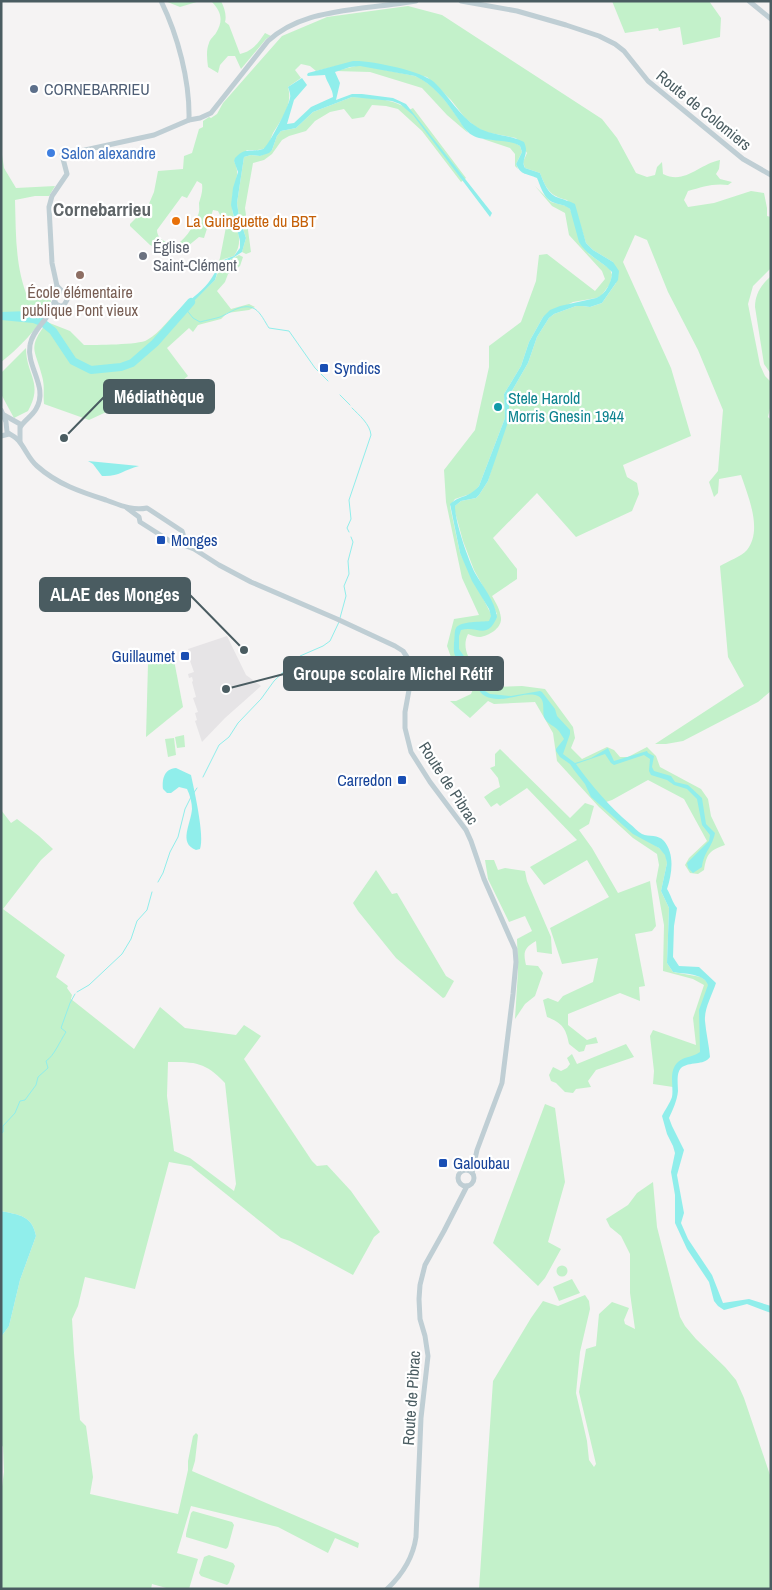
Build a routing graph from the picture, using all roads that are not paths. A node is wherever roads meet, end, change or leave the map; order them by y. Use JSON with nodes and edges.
{"nodes":[{"id":1,"x":161,"y":1,"type":"edge"},
{"id":2,"x":416,"y":1,"type":"edge"},
{"id":3,"x":461,"y":1,"type":"edge"},
{"id":4,"x":748,"y":1,"type":"edge"},
{"id":5,"x":771,"y":19,"type":"edge"},
{"id":6,"x":190,"y":120,"type":"junction"},
{"id":7,"x":771,"y":175,"type":"edge"},
{"id":8,"x":59,"y":293,"type":"junction"},
{"id":9,"x":54,"y":302,"type":"junction"},
{"id":10,"x":60,"y":306,"type":"junction"},
{"id":11,"x":51,"y":310,"type":"junction"},
{"id":12,"x":40,"y":396,"type":"junction"},
{"id":13,"x":3,"y":413,"type":"edge"},
{"id":14,"x":16,"y":421,"type":"junction"},
{"id":15,"x":20,"y":429,"type":"junction"},
{"id":16,"x":9,"y":431,"type":"junction"},
{"id":17,"x":1,"y":436,"type":"edge"},
{"id":18,"x":20,"y":442,"type":"junction"},
{"id":19,"x":127,"y":508,"type":"junction"},
{"id":20,"x":142,"y":510,"type":"junction"},
{"id":21,"x":139,"y":517,"type":"junction"},
{"id":22,"x":184,"y":537,"type":"junction"},
{"id":23,"x":180,"y":544,"type":"junction"},
{"id":24,"x":194,"y":549,"type":"junction"},
{"id":25,"x":477,"y":1150,"type":"junction"},
{"id":26,"x":465,"y":1170,"type":"junction"},
{"id":27,"x":472,"y":1173,"type":"junction"},
{"id":28,"x":460,"y":1183,"type":"junction"},
{"id":29,"x":467,"y":1186,"type":"junction"},
{"id":30,"x":454,"y":1209,"type":"junction"},
{"id":31,"x":387,"y":1589,"type":"edge"}],
"edges":[{"from":1,"to":6,"type":"main road"},
{"from":2,"to":6,"type":"main road"},
{"from":3,"to":7,"type":"main road","name":"Route de Colomiers"},
{"from":4,"to":5,"type":"main road"},
{"from":6,"to":8,"type":"main road"},
{"from":8,"to":9,"type":"main road"},
{"from":8,"to":10,"type":"main road"},
{"from":9,"to":10,"type":"main road"},
{"from":9,"to":11,"type":"main road"},
{"from":10,"to":11,"type":"main road"},
{"from":11,"to":12,"type":"main road"},
{"from":12,"to":14,"type":"main road"},
{"from":12,"to":15,"type":"main road"},
{"from":13,"to":14,"type":"main road"},
{"from":13,"to":16,"type":"main road"},
{"from":14,"to":15,"type":"main road"},
{"from":14,"to":16,"type":"main road"},
{"from":15,"to":16,"type":"main road"},
{"from":15,"to":18,"type":"main road"},
{"from":16,"to":17,"type":"main road"},
{"from":16,"to":18,"type":"main road"},
{"from":18,"to":19,"type":"main road"},
{"from":19,"to":20,"type":"main road"},
{"from":19,"to":21,"type":"main road"},
{"from":20,"to":21,"type":"main road"},
{"from":20,"to":22,"type":"main road","name":"Route de Pibrac"},
{"from":21,"to":23,"type":"main road","name":"Route de Pibrac"},
{"from":22,"to":23,"type":"main road"},
{"from":22,"to":24,"type":"main road","name":"Route de Pibrac"},
{"from":23,"to":24,"type":"main road","name":"Route de Pibrac"},
{"from":24,"to":25,"type":"main road","name":"Route de Pibrac"},
{"from":25,"to":26,"type":"main road","name":"Route de Pibrac"},
{"from":25,"to":27,"type":"main road","name":"Route de Pibrac"},
{"from":26,"to":27,"type":"main road"},
{"from":26,"to":28,"type":"main road","name":"Route de Pibrac"},
{"from":27,"to":29,"type":"main road","name":"Route de Pibrac"},
{"from":28,"to":29,"type":"main road"},
{"from":28,"to":30,"type":"main road","name":"Route de Pibrac"},
{"from":29,"to":30,"type":"main road","name":"Route de Pibrac"},
{"from":30,"to":31,"type":"main road","name":"Route de Pibrac"}]}
